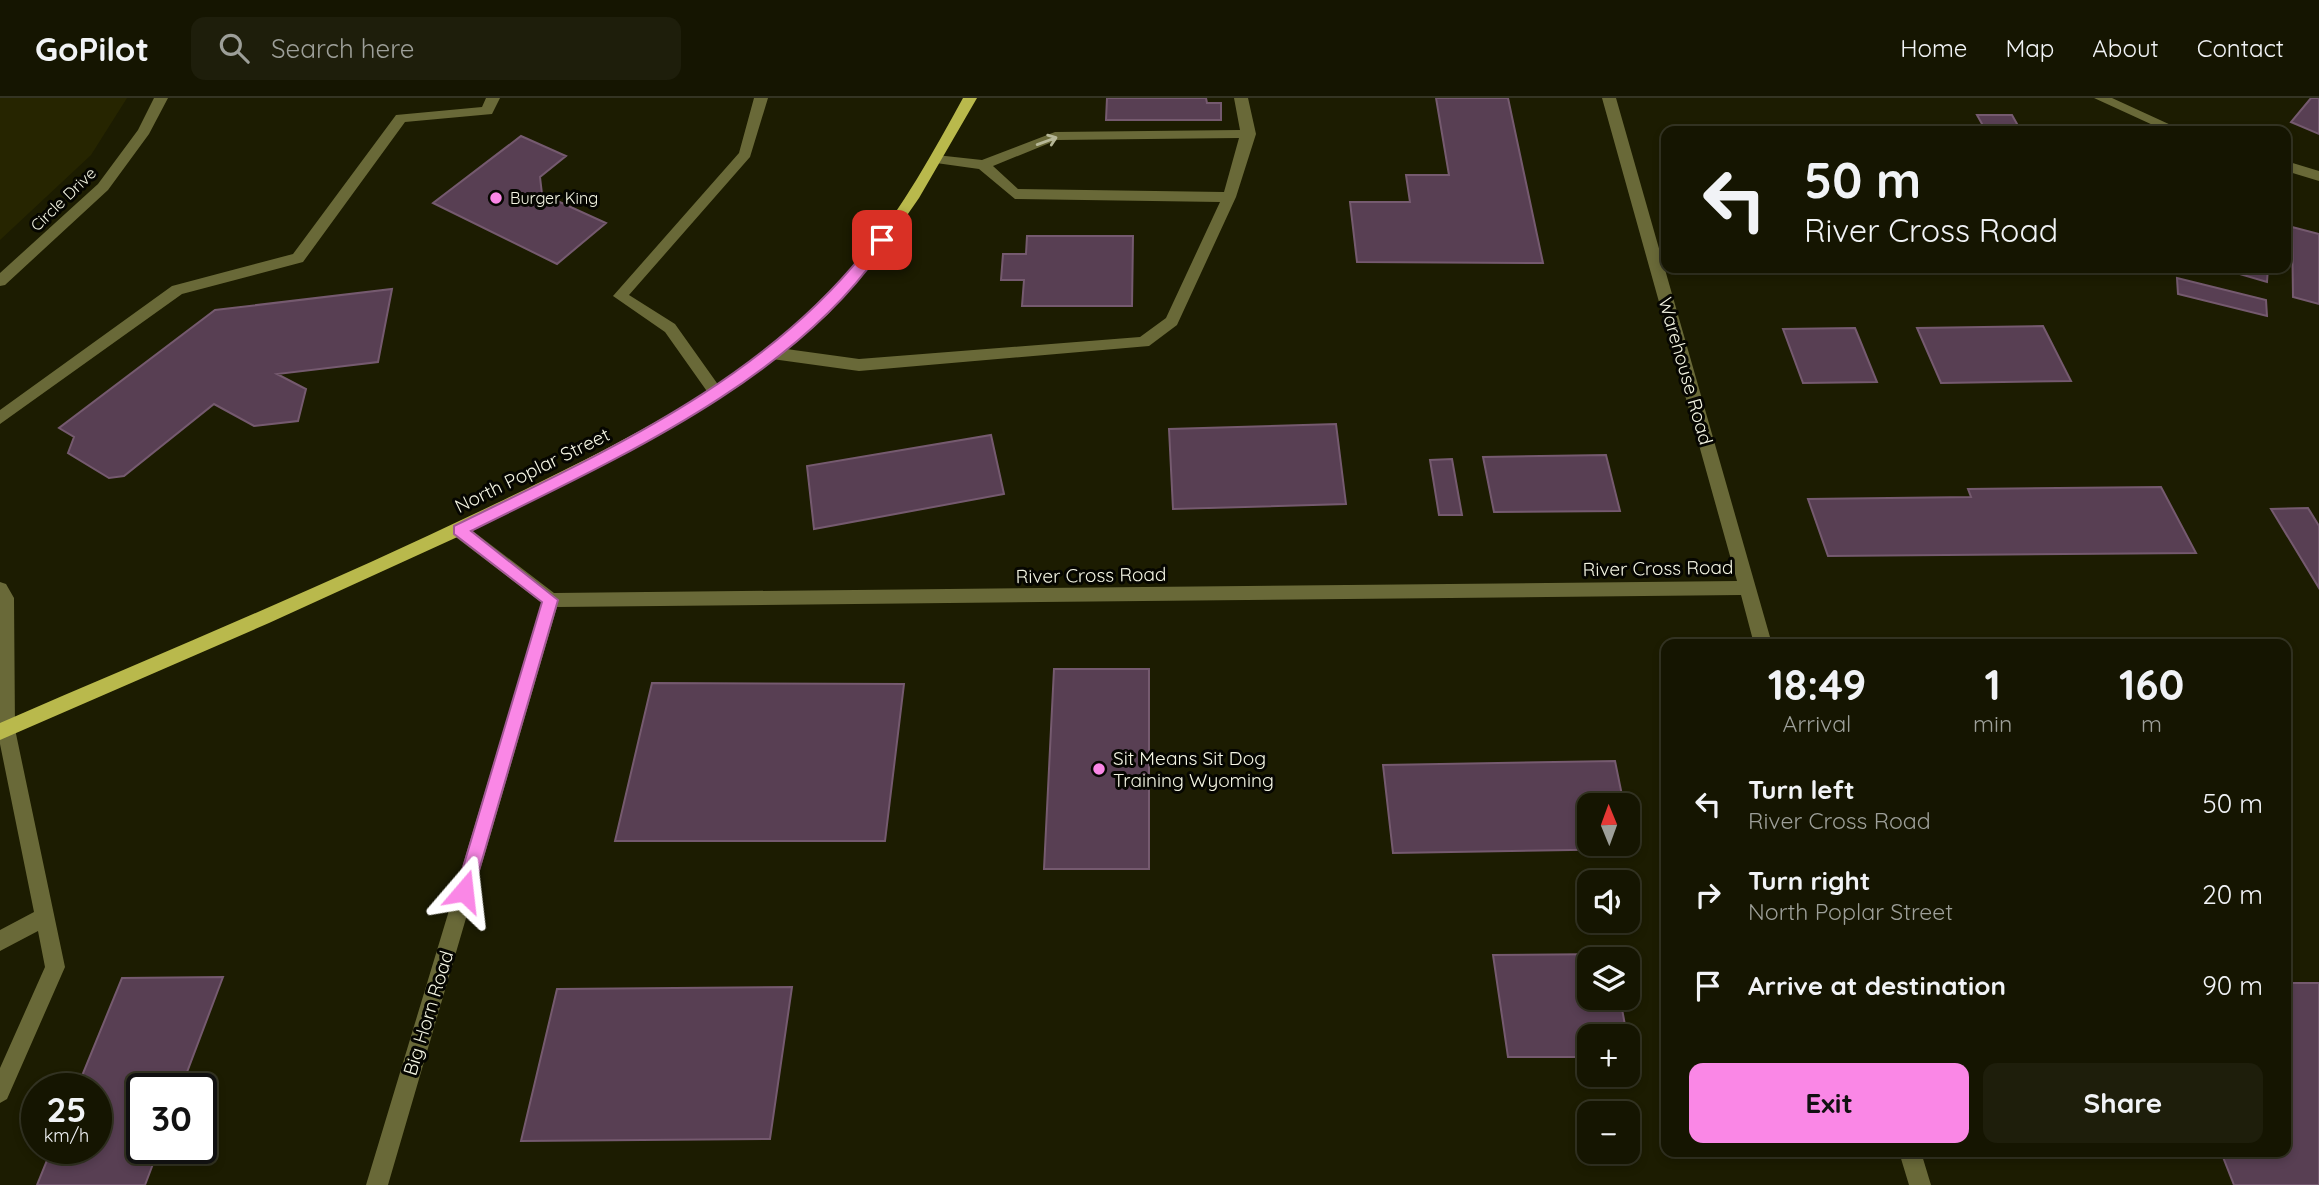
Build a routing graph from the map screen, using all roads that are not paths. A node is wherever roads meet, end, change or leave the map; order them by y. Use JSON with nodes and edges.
{"nodes":[{"id":1,"x":161,"y":98,"type":"edge"},
{"id":2,"x":493,"y":98,"type":"edge"},
{"id":3,"x":761,"y":98,"type":"edge"},
{"id":4,"x":970,"y":98,"type":"edge"},
{"id":5,"x":1241,"y":98,"type":"edge"},
{"id":6,"x":1609,"y":98,"type":"edge"},
{"id":7,"x":2101,"y":98,"type":"edge"},
{"id":8,"x":2165,"y":126,"type":"edge"},
{"id":9,"x":1249,"y":135,"type":"junction"},
{"id":10,"x":936,"y":159,"type":"junction"},
{"id":11,"x":983,"y":165,"type":"junction"},
{"id":12,"x":2291,"y":168,"type":"edge"},
{"id":13,"x":2319,"y":176,"type":"edge"},
{"id":14,"x":1229,"y":197,"type":"junction"},
{"id":15,"x":0,"y":281,"type":"edge"},
{"id":16,"x":772,"y":353,"type":"junction"},
{"id":17,"x":716,"y":393,"type":"junction"},
{"id":18,"x":0,"y":418,"type":"edge"},
{"id":19,"x":459,"y":530,"type":"junction"},
{"id":20,"x":1747,"y":588,"type":"junction"},
{"id":21,"x":0,"y":589,"type":"edge"},
{"id":22,"x":551,"y":600,"type":"junction"},
{"id":23,"x":1762,"y":639,"type":"edge"},
{"id":24,"x":3,"y":730,"type":"edge"},
{"id":25,"x":45,"y":917,"type":"junction"},
{"id":26,"x":0,"y":941,"type":"edge"},
{"id":27,"x":0,"y":1092,"type":"edge"},
{"id":28,"x":1912,"y":1157,"type":"edge"},
{"id":29,"x":377,"y":1185,"type":"edge"},
{"id":30,"x":1920,"y":1185,"type":"edge"}],
"edges":[{"from":1,"to":15,"type":"street","name":"Circle Drive"},
{"from":2,"to":18,"type":"street"},
{"from":3,"to":17,"type":"street"},
{"from":4,"to":10,"type":"main road","name":"North Poplar Street"},
{"from":5,"to":9,"type":"street"},
{"from":6,"to":20,"type":"street","name":"Warehouse Road"},
{"from":7,"to":8,"type":"street"},
{"from":11,"to":9,"type":"street","one_way":true},
{"from":9,"to":14,"type":"street"},
{"from":10,"to":11,"type":"street"},
{"from":10,"to":16,"type":"main road","name":"North Poplar Street"},
{"from":11,"to":14,"type":"street"},
{"from":12,"to":13,"type":"street"},
{"from":14,"to":16,"type":"street"},
{"from":16,"to":17,"type":"main road","name":"North Poplar Street"},
{"from":17,"to":19,"type":"main road","name":"North Poplar Street"},
{"from":19,"to":22,"type":"street"},
{"from":19,"to":24,"type":"main road","name":"North Poplar Street"},
{"from":20,"to":22,"type":"street","name":"River Cross Road"},
{"from":20,"to":23,"type":"street","name":"Warehouse Road"},
{"from":21,"to":24,"type":"street"},
{"from":22,"to":29,"type":"street","name":"Big Horn Road"},
{"from":24,"to":25,"type":"street"},
{"from":25,"to":26,"type":"street"},
{"from":25,"to":27,"type":"street"},
{"from":28,"to":30,"type":"street"}]}
